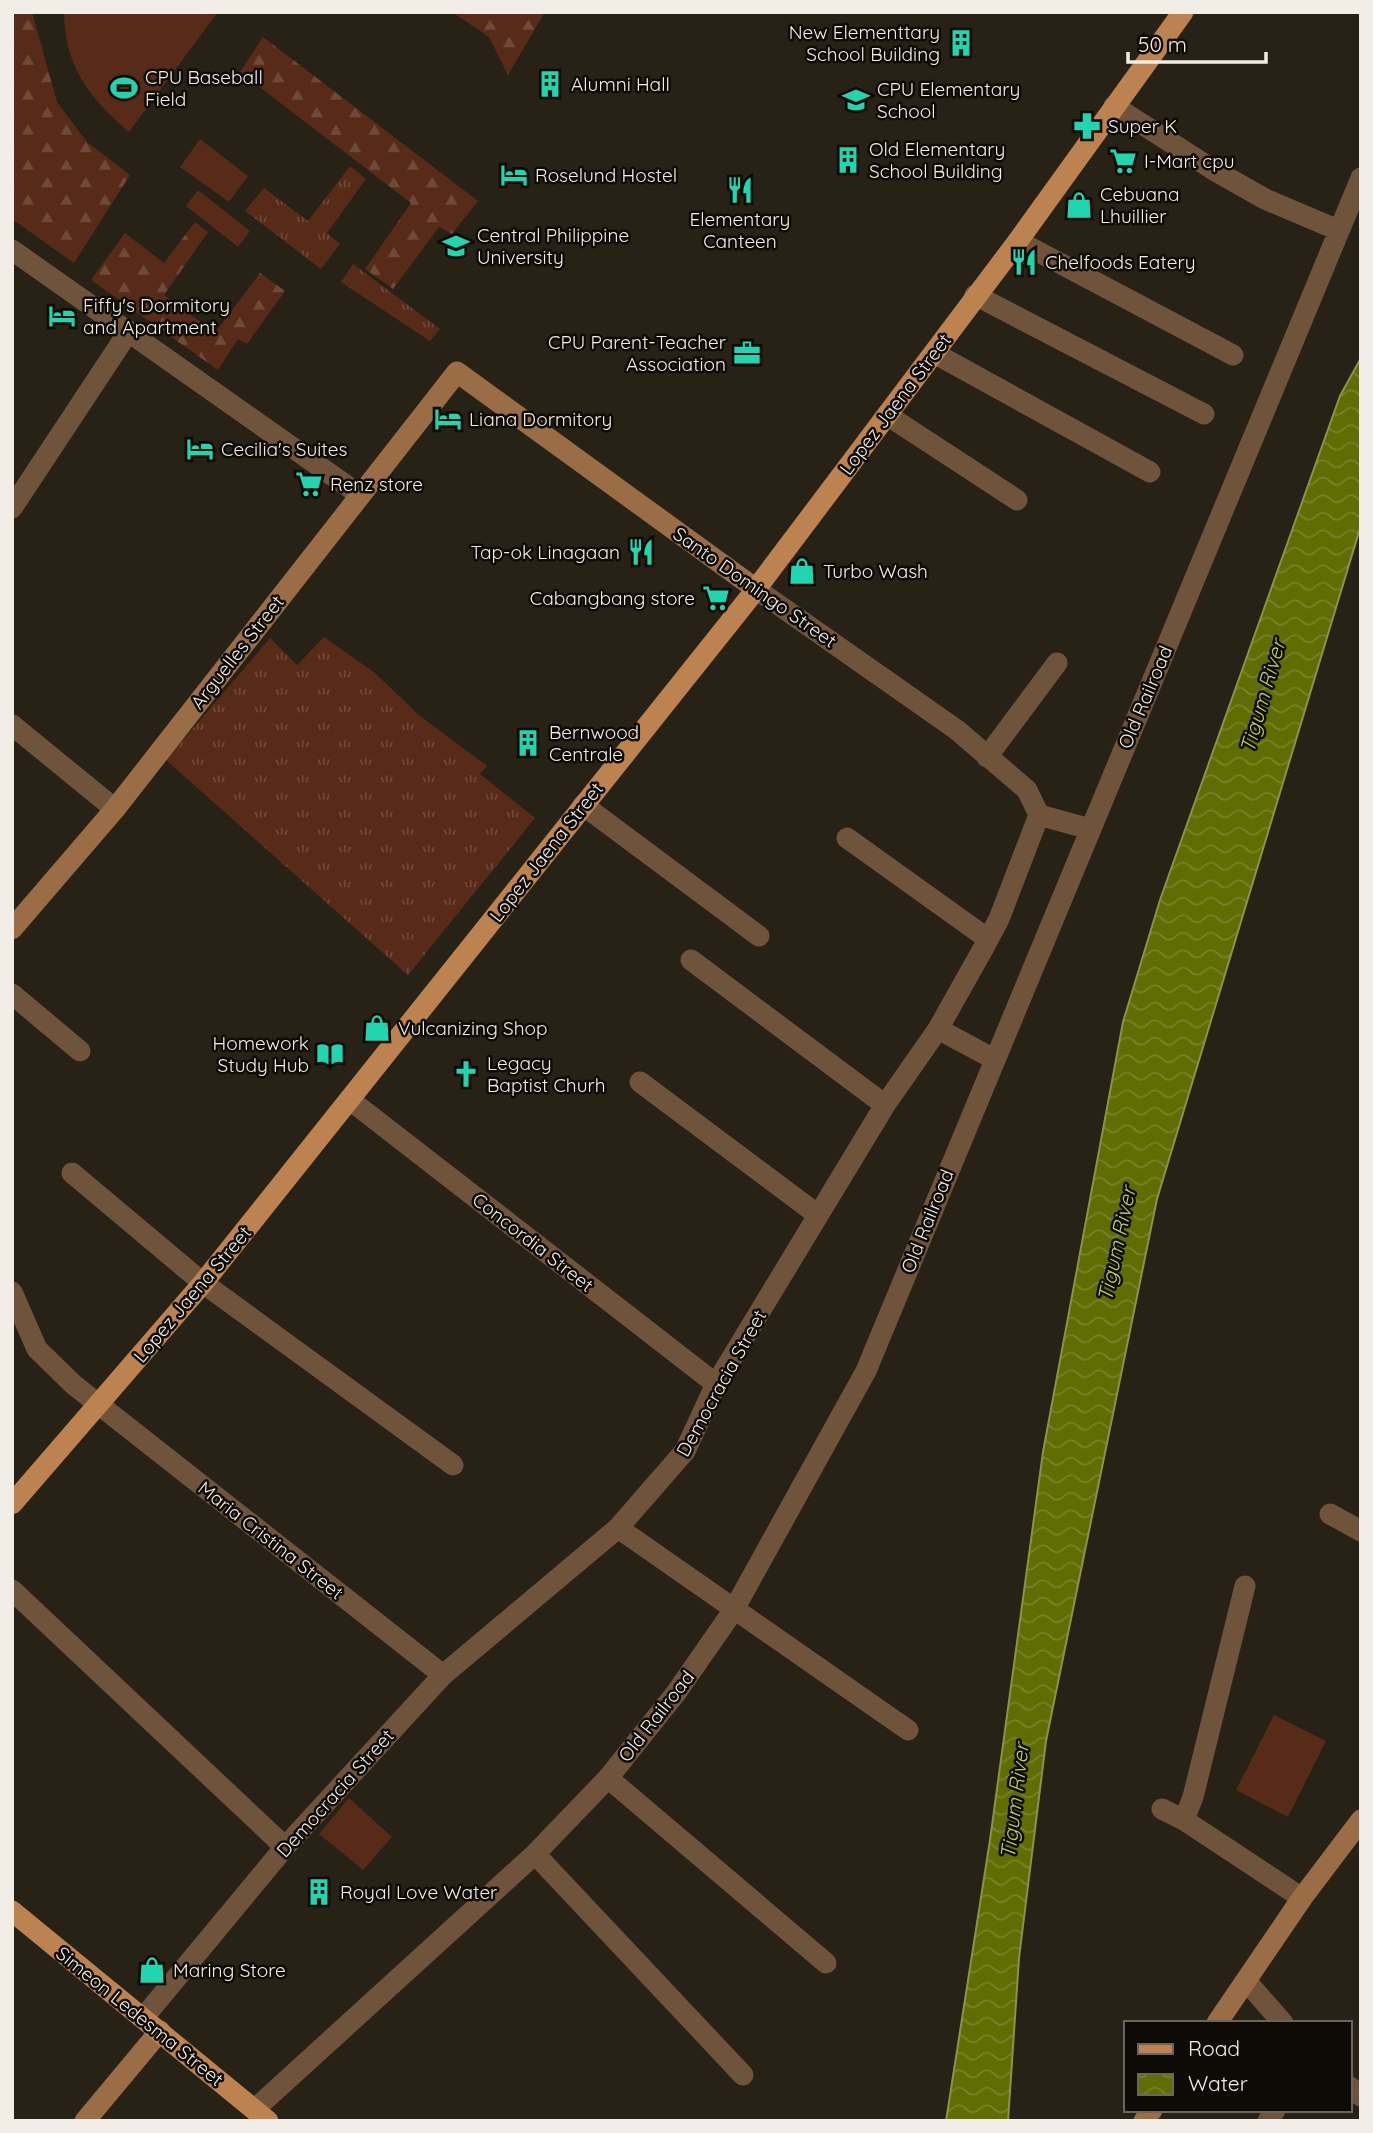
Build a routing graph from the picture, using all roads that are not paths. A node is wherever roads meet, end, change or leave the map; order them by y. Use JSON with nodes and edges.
{"nodes":[{"id":1,"x":1183,"y":12,"type":"edge"},
{"id":2,"x":1114,"y":106,"type":"junction"},
{"id":3,"x":1361,"y":178,"type":"edge"},
{"id":4,"x":1338,"y":230,"type":"junction"},
{"id":5,"x":1018,"y":241,"type":"junction"},
{"id":6,"x":12,"y":250,"type":"edge"},
{"id":7,"x":975,"y":295,"type":"junction"},
{"id":8,"x":130,"y":331,"type":"junction"},
{"id":9,"x":934,"y":353,"type":"junction"},
{"id":10,"x":1233,"y":355,"type":"dead end"},
{"id":11,"x":457,"y":372,"type":"joint"},
{"id":12,"x":1204,"y":414,"type":"dead end"},
{"id":13,"x":887,"y":415,"type":"junction"},
{"id":14,"x":1150,"y":472,"type":"dead end"},
{"id":15,"x":360,"y":495,"type":"junction"},
{"id":16,"x":15,"y":497,"type":"edge"},
{"id":17,"x":1017,"y":500,"type":"dead end"},
{"id":18,"x":756,"y":589,"type":"junction"},
{"id":19,"x":1057,"y":663,"type":"dead end"},
{"id":20,"x":12,"y":725,"type":"edge"},
{"id":21,"x":987,"y":757,"type":"junction"},
{"id":22,"x":583,"y":806,"type":"junction"},
{"id":23,"x":115,"y":809,"type":"junction"},
{"id":24,"x":1039,"y":815,"type":"junction"},
{"id":25,"x":1090,"y":829,"type":"junction"},
{"id":26,"x":846,"y":838,"type":"dead end"},
{"id":27,"x":12,"y":929,"type":"edge"},
{"id":28,"x":760,"y":936,"type":"dead end"},
{"id":29,"x":988,"y":939,"type":"junction"},
{"id":30,"x":691,"y":960,"type":"dead end"},
{"id":31,"x":12,"y":994,"type":"edge"},
{"id":32,"x":938,"y":1029,"type":"junction"},
{"id":33,"x":80,"y":1051,"type":"dead end"},
{"id":34,"x":994,"y":1059,"type":"junction"},
{"id":35,"x":640,"y":1082,"type":"dead end"},
{"id":36,"x":350,"y":1100,"type":"junction"},
{"id":37,"x":884,"y":1105,"type":"junction"},
{"id":38,"x":72,"y":1173,"type":"dead end"},
{"id":39,"x":818,"y":1215,"type":"junction"},
{"id":40,"x":202,"y":1283,"type":"junction"},
{"id":41,"x":12,"y":1292,"type":"edge"},
{"id":42,"x":716,"y":1384,"type":"junction"},
{"id":43,"x":98,"y":1404,"type":"junction"},
{"id":44,"x":453,"y":1465,"type":"dead end"},
{"id":45,"x":12,"y":1504,"type":"edge"},
{"id":46,"x":1329,"y":1514,"type":"dead end"},
{"id":47,"x":618,"y":1528,"type":"junction"},
{"id":48,"x":1361,"y":1531,"type":"edge"},
{"id":49,"x":1245,"y":1586,"type":"dead end"},
{"id":50,"x":12,"y":1590,"type":"edge"},
{"id":51,"x":733,"y":1611,"type":"junction"},
{"id":52,"x":443,"y":1675,"type":"junction"},
{"id":53,"x":908,"y":1730,"type":"dead end"},
{"id":54,"x":608,"y":1778,"type":"junction"},
{"id":55,"x":1163,"y":1809,"type":"dead end"},
{"id":56,"x":1184,"y":1820,"type":"junction"},
{"id":57,"x":1361,"y":1820,"type":"edge"},
{"id":58,"x":285,"y":1847,"type":"junction"},
{"id":59,"x":535,"y":1854,"type":"junction"},
{"id":60,"x":1302,"y":1898,"type":"junction"},
{"id":61,"x":12,"y":1911,"type":"edge"},
{"id":62,"x":826,"y":1963,"type":"dead end"},
{"id":63,"x":1247,"y":1982,"type":"junction"},
{"id":64,"x":1218,"y":2021,"type":"edge"},
{"id":65,"x":1281,"y":2021,"type":"edge"},
{"id":66,"x":152,"y":2024,"type":"junction"},
{"id":67,"x":743,"y":2075,"type":"dead end"},
{"id":68,"x":262,"y":2115,"type":"edge"},
{"id":69,"x":85,"y":2121,"type":"edge"}],
"edges":[{"from":1,"to":2,"type":"main road","name":"Lopez Jaena Street"},
{"from":2,"to":4,"type":"street"},
{"from":2,"to":5,"type":"main road","name":"Lopez Jaena Street"},
{"from":3,"to":4,"type":"street","name":"Old Railroad"},
{"from":4,"to":25,"type":"street","name":"Old Railroad"},
{"from":5,"to":7,"type":"main road","name":"Lopez Jaena Street"},
{"from":5,"to":10,"type":"street"},
{"from":6,"to":8,"type":"street"},
{"from":7,"to":9,"type":"main road","name":"Lopez Jaena Street"},
{"from":7,"to":12,"type":"street"},
{"from":8,"to":15,"type":"street"},
{"from":8,"to":16,"type":"street"},
{"from":9,"to":13,"type":"main road","name":"Lopez Jaena Street"},
{"from":9,"to":14,"type":"street"},
{"from":11,"to":15,"type":"street","name":"Arguelles Street"},
{"from":11,"to":18,"type":"street","name":"Santo Domingo Street"},
{"from":13,"to":17,"type":"street"},
{"from":13,"to":18,"type":"main road","name":"Lopez Jaena Street"},
{"from":15,"to":23,"type":"street","name":"Arguelles Street"},
{"from":18,"to":21,"type":"street","name":"Santo Domingo Street"},
{"from":18,"to":22,"type":"main road","name":"Lopez Jaena Street"},
{"from":19,"to":21,"type":"street"},
{"from":20,"to":23,"type":"street"},
{"from":21,"to":24,"type":"street","name":"Santo Domingo Street"},
{"from":22,"to":28,"type":"street"},
{"from":22,"to":36,"type":"main road","name":"Lopez Jaena Street"},
{"from":23,"to":27,"type":"street","name":"Arguelles Street"},
{"from":24,"to":25,"type":"street"},
{"from":24,"to":29,"type":"street","name":"Democracia Street"},
{"from":25,"to":34,"type":"street","name":"Old Railroad"},
{"from":26,"to":29,"type":"street"},
{"from":29,"to":32,"type":"street","name":"Democracia Street"},
{"from":30,"to":37,"type":"street"},
{"from":31,"to":33,"type":"street"},
{"from":32,"to":34,"type":"street"},
{"from":32,"to":37,"type":"street","name":"Democracia Street"},
{"from":34,"to":51,"type":"street","name":"Old Railroad"},
{"from":35,"to":39,"type":"street"},
{"from":36,"to":40,"type":"main road","name":"Lopez Jaena Street"},
{"from":36,"to":42,"type":"street","name":"Concordia Street"},
{"from":37,"to":39,"type":"street","name":"Democracia Street"},
{"from":38,"to":40,"type":"street"},
{"from":39,"to":42,"type":"street","name":"Democracia Street"},
{"from":40,"to":43,"type":"main road","name":"Lopez Jaena Street"},
{"from":40,"to":44,"type":"street"},
{"from":41,"to":43,"type":"street","name":"Maria Cristina Street"},
{"from":42,"to":47,"type":"street","name":"Democracia Street"},
{"from":43,"to":45,"type":"main road","name":"Lopez Jaena Street"},
{"from":43,"to":52,"type":"street","name":"Maria Cristina Street"},
{"from":46,"to":48,"type":"street"},
{"from":47,"to":51,"type":"street"},
{"from":47,"to":52,"type":"street","name":"Democracia Street"},
{"from":49,"to":56,"type":"street"},
{"from":50,"to":58,"type":"street"},
{"from":51,"to":53,"type":"street"},
{"from":51,"to":54,"type":"street","name":"Old Railroad"},
{"from":52,"to":58,"type":"street","name":"Democracia Street"},
{"from":54,"to":59,"type":"street","name":"Old Railroad"},
{"from":54,"to":62,"type":"street"},
{"from":55,"to":56,"type":"street"},
{"from":56,"to":60,"type":"street"},
{"from":57,"to":60,"type":"street"},
{"from":58,"to":66,"type":"street","name":"Democracia Street"},
{"from":59,"to":67,"type":"street"},
{"from":59,"to":68,"type":"street","name":"Old Railroad"},
{"from":60,"to":63,"type":"street"},
{"from":61,"to":66,"type":"main road","name":"Simeon Ledesma Street"},
{"from":63,"to":64,"type":"street"},
{"from":63,"to":65,"type":"street"},
{"from":66,"to":68,"type":"main road","name":"Simeon Ledesma Street"},
{"from":66,"to":69,"type":"street","name":"Democracia Street"}]}
